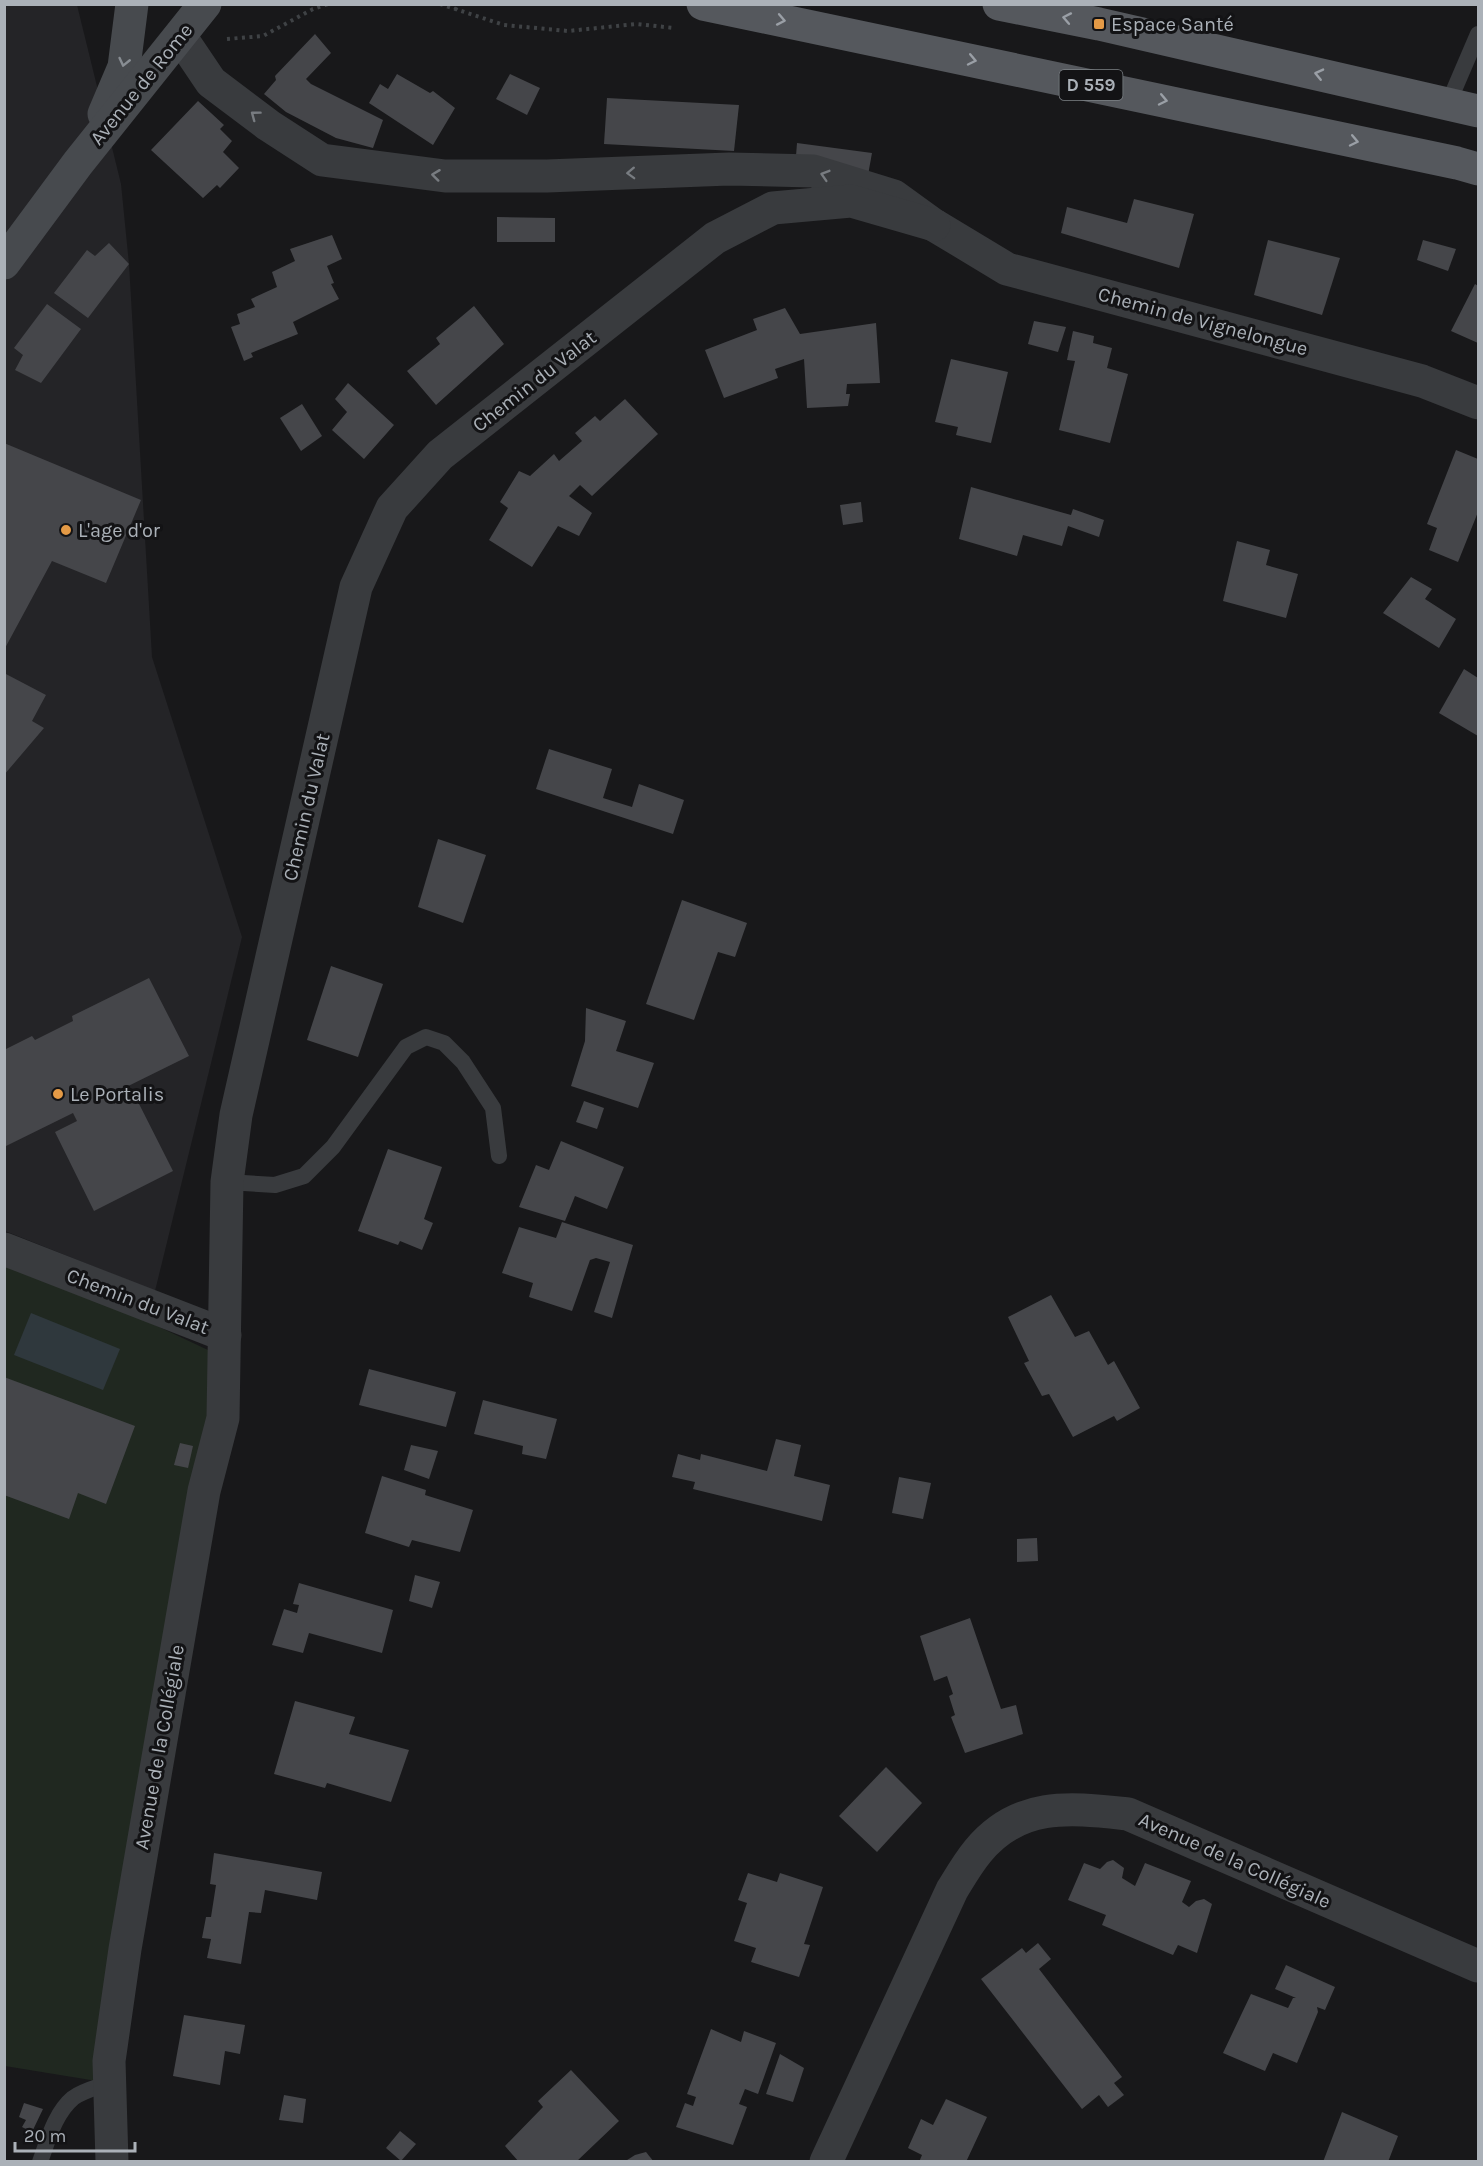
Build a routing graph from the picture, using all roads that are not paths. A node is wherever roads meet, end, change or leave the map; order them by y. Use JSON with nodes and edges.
{"nodes":[{"id":1,"x":132,"y":4,"type":"edge"},
{"id":2,"x":205,"y":4,"type":"edge"},
{"id":3,"x":703,"y":4,"type":"edge"},
{"id":4,"x":999,"y":4,"type":"edge"},
{"id":5,"x":1479,"y":34,"type":"edge"},
{"id":6,"x":180,"y":36,"type":"junction"},
{"id":7,"x":1463,"y":107,"type":"edge"},
{"id":8,"x":78,"y":163,"type":"junction"},
{"id":9,"x":1479,"y":169,"type":"edge"},
{"id":10,"x":934,"y":225,"type":"junction"},
{"id":11,"x":4,"y":264,"type":"edge"},
{"id":12,"x":1479,"y":403,"type":"edge"},
{"id":13,"x":499,"y":1156,"type":"dead end"},
{"id":14,"x":227,"y":1182,"type":"junction"},
{"id":15,"x":4,"y":1249,"type":"edge"},
{"id":16,"x":225,"y":1335,"type":"junction"},
{"id":17,"x":1479,"y":1966,"type":"edge"},
{"id":18,"x":109,"y":2083,"type":"junction"},
{"id":19,"x":40,"y":2162,"type":"edge"},
{"id":20,"x":112,"y":2162,"type":"edge"},
{"id":21,"x":826,"y":2162,"type":"edge"}],
"edges":[{"from":1,"to":8,"type":"street","name":"Avenue de Rome","one_way":true},
{"from":2,"to":6,"type":"street","name":"Avenue de Rome"},
{"from":3,"to":9,"type":"main road","number":"D 559","one_way":true},
{"from":7,"to":4,"type":"main road","one_way":true},
{"from":5,"to":7,"type":"lane"},
{"from":6,"to":8,"type":"street","name":"Avenue de Rome"},
{"from":10,"to":6,"type":"street","one_way":true},
{"from":8,"to":11,"type":"street","name":"Avenue de Rome"},
{"from":10,"to":12,"type":"street","name":"Chemin de Vignelongue"},
{"from":10,"to":14,"type":"street","name":"Chemin du Valat"},
{"from":13,"to":14,"type":"lane"},
{"from":14,"to":16,"type":"street","name":"Chemin du Valat"},
{"from":15,"to":16,"type":"street","name":"Chemin du Valat"},
{"from":16,"to":18,"type":"street","name":"Avenue de la Collégiale"},
{"from":17,"to":21,"type":"street","name":"Avenue de la Collégiale"},
{"from":18,"to":19,"type":"lane"},
{"from":18,"to":20,"type":"street","name":"Avenue de la Collégiale"}]}
